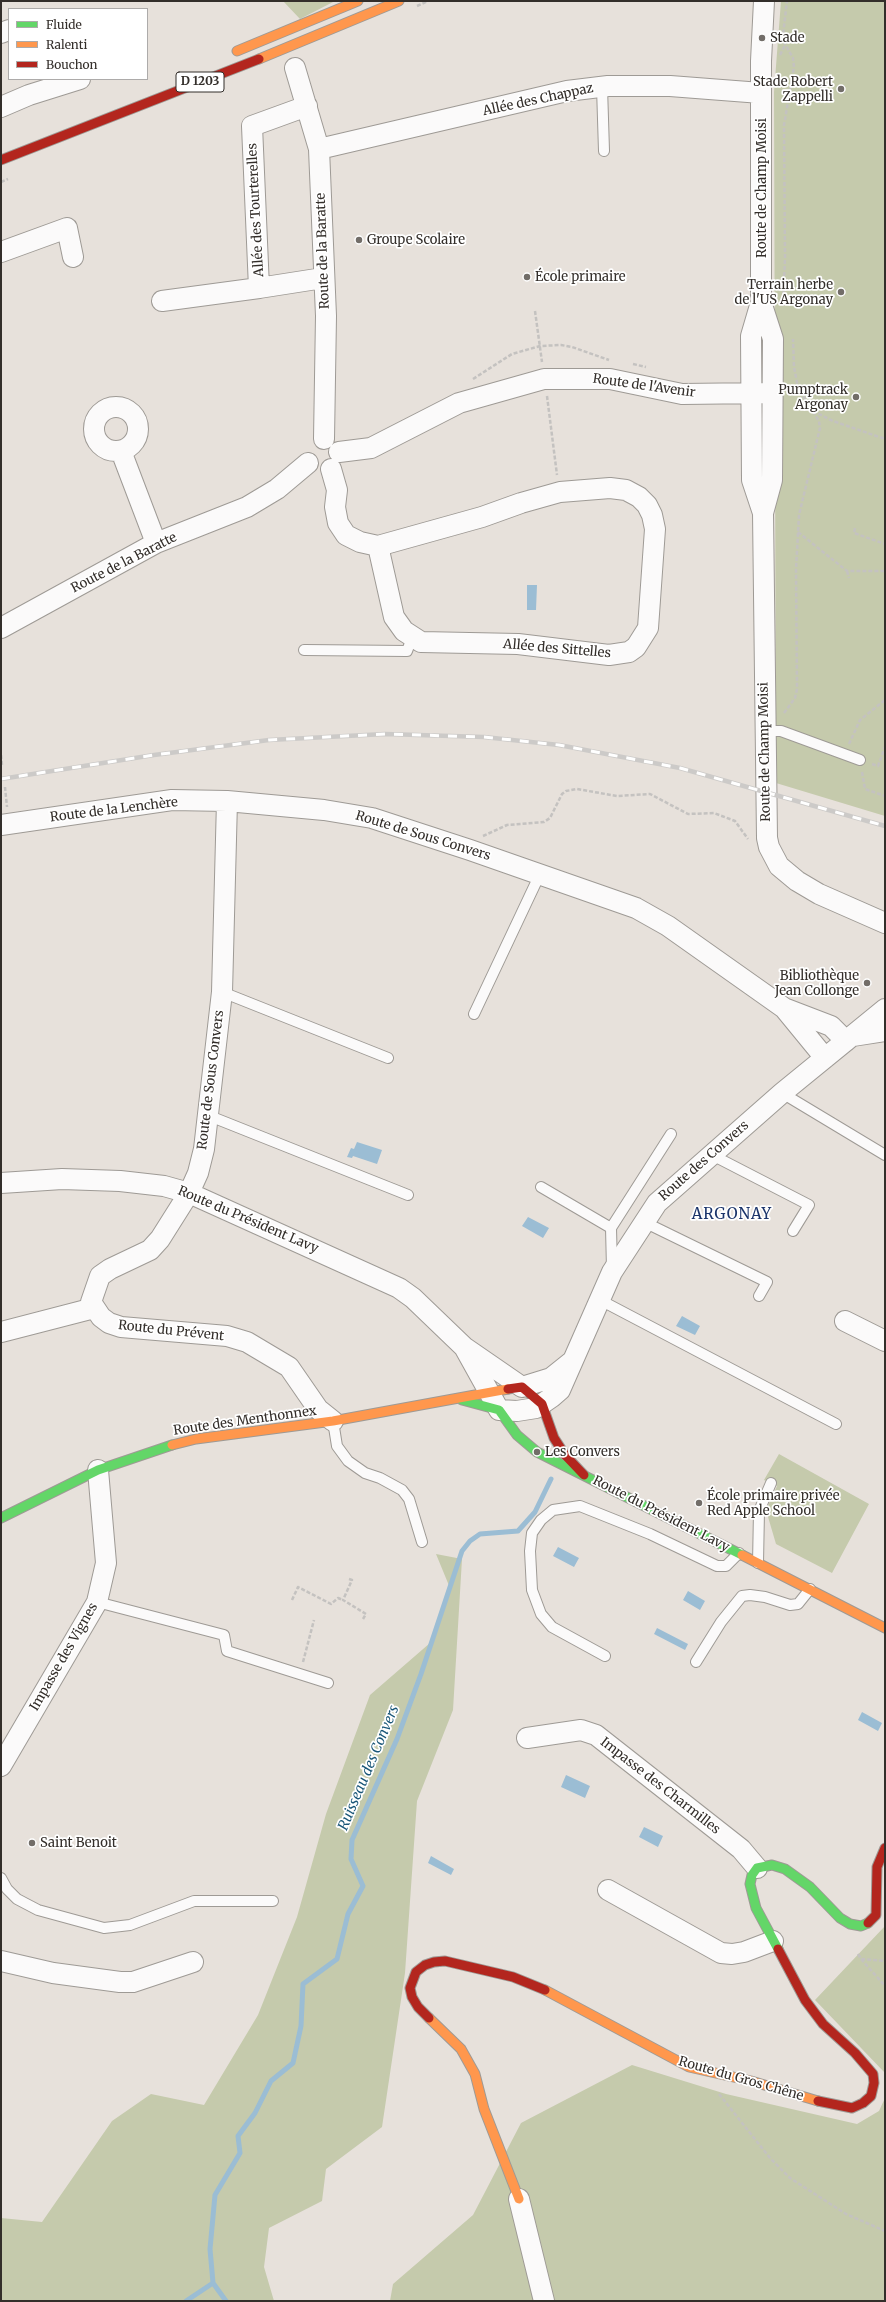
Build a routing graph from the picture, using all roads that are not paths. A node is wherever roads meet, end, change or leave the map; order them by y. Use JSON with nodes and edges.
{"nodes":[{"id":1,"x":358,"y":1,"type":"edge"},
{"id":2,"x":399,"y":1,"type":"edge"},
{"id":3,"x":764,"y":1,"type":"edge"},
{"id":4,"x":309,"y":40,"type":"junction"},
{"id":5,"x":227,"y":56,"type":"dead end"},
{"id":6,"x":265,"y":57,"type":"junction"},
{"id":7,"x":295,"y":68,"type":"junction"},
{"id":8,"x":77,"y":80,"type":"edge"},
{"id":9,"x":602,"y":87,"type":"junction"},
{"id":10,"x":761,"y":94,"type":"junction"},
{"id":11,"x":307,"y":106,"type":"junction"},
{"id":12,"x":1,"y":107,"type":"edge"},
{"id":13,"x":319,"y":149,"type":"junction"},
{"id":14,"x":604,"y":151,"type":"dead end"},
{"id":15,"x":1,"y":160,"type":"edge"},
{"id":16,"x":1,"y":252,"type":"edge"},
{"id":17,"x":73,"y":257,"type":"dead end"},
{"id":18,"x":323,"y":278,"type":"junction"},
{"id":19,"x":259,"y":288,"type":"junction"},
{"id":20,"x":162,"y":300,"type":"dead end"},
{"id":21,"x":761,"y":302,"type":"junction"},
{"id":22,"x":752,"y":392,"type":"junction"},
{"id":23,"x":772,"y":393,"type":"junction"},
{"id":24,"x":324,"y":439,"type":"junction"},
{"id":25,"x":121,"y":450,"type":"dead end"},
{"id":26,"x":335,"y":461,"type":"junction"},
{"id":27,"x":308,"y":463,"type":"junction"},
{"id":28,"x":763,"y":513,"type":"junction"},
{"id":29,"x":156,"y":543,"type":"junction"},
{"id":30,"x":378,"y":546,"type":"junction"},
{"id":31,"x":1,"y":628,"type":"edge"},
{"id":32,"x":412,"y":638,"type":"junction"},
{"id":33,"x":304,"y":650,"type":"dead end"},
{"id":34,"x":773,"y":731,"type":"junction"},
{"id":35,"x":860,"y":760,"type":"road end"},
{"id":36,"x":227,"y":801,"type":"junction"},
{"id":37,"x":1,"y":825,"type":"edge"},
{"id":38,"x":540,"y":874,"type":"junction"},
{"id":39,"x":885,"y":924,"type":"edge"},
{"id":40,"x":222,"y":992,"type":"junction"},
{"id":41,"x":784,"y":1008,"type":"junction"},
{"id":42,"x":885,"y":1009,"type":"edge"},
{"id":43,"x":474,"y":1014,"type":"dead end"},
{"id":44,"x":885,"y":1031,"type":"edge"},
{"id":45,"x":850,"y":1038,"type":"junction"},
{"id":46,"x":388,"y":1058,"type":"dead end"},
{"id":47,"x":826,"y":1058,"type":"junction"},
{"id":48,"x":782,"y":1093,"type":"junction"},
{"id":49,"x":207,"y":1115,"type":"junction"},
{"id":50,"x":671,"y":1134,"type":"dead end"},
{"id":51,"x":712,"y":1155,"type":"junction"},
{"id":52,"x":885,"y":1155,"type":"edge"},
{"id":53,"x":1,"y":1183,"type":"edge"},
{"id":54,"x":541,"y":1188,"type":"dead end"},
{"id":55,"x":189,"y":1193,"type":"junction"},
{"id":56,"x":408,"y":1195,"type":"dead end"},
{"id":57,"x":644,"y":1222,"type":"junction"},
{"id":58,"x":611,"y":1228,"type":"junction"},
{"id":59,"x":793,"y":1231,"type":"dead end"},
{"id":60,"x":612,"y":1272,"type":"junction"},
{"id":61,"x":759,"y":1296,"type":"dead end"},
{"id":62,"x":600,"y":1300,"type":"junction"},
{"id":63,"x":94,"y":1308,"type":"junction"},
{"id":64,"x":845,"y":1321,"type":"dead end"},
{"id":65,"x":1,"y":1332,"type":"edge"},
{"id":66,"x":885,"y":1341,"type":"edge"},
{"id":67,"x":464,"y":1347,"type":"junction"},
{"id":68,"x":573,"y":1361,"type":"junction"},
{"id":69,"x":522,"y":1387,"type":"junction"},
{"id":70,"x":488,"y":1392,"type":"junction"},
{"id":71,"x":459,"y":1400,"type":"junction"},
{"id":72,"x":542,"y":1404,"type":"junction"},
{"id":73,"x":499,"y":1410,"type":"junction"},
{"id":74,"x":333,"y":1421,"type":"junction"},
{"id":75,"x":836,"y":1424,"type":"dead end"},
{"id":76,"x":98,"y":1470,"type":"junction"},
{"id":77,"x":584,"y":1475,"type":"junction"},
{"id":78,"x":772,"y":1483,"type":"dead end"},
{"id":79,"x":1,"y":1518,"type":"edge"},
{"id":80,"x":422,"y":1542,"type":"dead end"},
{"id":81,"x":739,"y":1553,"type":"junction"},
{"id":82,"x":758,"y":1563,"type":"junction"},
{"id":83,"x":810,"y":1589,"type":"junction"},
{"id":84,"x":97,"y":1602,"type":"junction"},
{"id":85,"x":885,"y":1628,"type":"edge"},
{"id":86,"x":605,"y":1656,"type":"dead end"},
{"id":87,"x":696,"y":1662,"type":"dead end"},
{"id":88,"x":328,"y":1683,"type":"dead end"},
{"id":89,"x":527,"y":1738,"type":"dead end"},
{"id":90,"x":1,"y":1766,"type":"edge"},
{"id":91,"x":885,"y":1848,"type":"edge"},
{"id":92,"x":757,"y":1868,"type":"junction"},
{"id":93,"x":1,"y":1878,"type":"edge"},
{"id":94,"x":608,"y":1890,"type":"dead end"},
{"id":95,"x":273,"y":1901,"type":"dead end"},
{"id":96,"x":774,"y":1941,"type":"junction"},
{"id":97,"x":1,"y":1961,"type":"edge"},
{"id":98,"x":193,"y":1962,"type":"dead end"},
{"id":99,"x":519,"y":2199,"type":"joint"},
{"id":100,"x":544,"y":2301,"type":"edge"}],
"edges":[{"from":1,"to":5,"type":"street","number":"D 1203"},
{"from":2,"to":4,"type":"street","number":"D 1203"},
{"from":3,"to":10,"type":"street","name":"Route de Champ Moisi"},
{"from":4,"to":6,"type":"street","number":"D 1203"},
{"from":4,"to":7,"type":"street"},
{"from":6,"to":7,"type":"street"},
{"from":6,"to":15,"type":"street","number":"D 1203"},
{"from":7,"to":11,"type":"street","name":"Route de la Baratte"},
{"from":8,"to":12,"type":"street"},
{"from":9,"to":10,"type":"street","name":"Allée des Chappaz"},
{"from":9,"to":13,"type":"street","name":"Allée des Chappaz"},
{"from":9,"to":14,"type":"lane"},
{"from":10,"to":21,"type":"street","name":"Route de Champ Moisi"},
{"from":11,"to":13,"type":"street","name":"Route de la Baratte"},
{"from":11,"to":19,"type":"street","name":"Allée des Tourterelles"},
{"from":13,"to":18,"type":"street","name":"Route de la Baratte"},
{"from":16,"to":17,"type":"street"},
{"from":18,"to":19,"type":"street","name":"Allée des Tourterelles"},
{"from":18,"to":24,"type":"street","name":"Route de la Baratte"},
{"from":19,"to":20,"type":"street"},
{"from":21,"to":22,"type":"street","name":"Route de Champ Moisi"},
{"from":21,"to":23,"type":"street","name":"Route de Champ Moisi"},
{"from":22,"to":23,"type":"street","name":"Route de l'Avenir"},
{"from":22,"to":26,"type":"street","name":"Route de l'Avenir"},
{"from":22,"to":28,"type":"street","name":"Route de Champ Moisi"},
{"from":23,"to":28,"type":"street","name":"Route de Champ Moisi"},
{"from":24,"to":26,"type":"street"},
{"from":24,"to":27,"type":"street"},
{"from":25,"to":29,"type":"street"},
{"from":26,"to":27,"type":"street"},
{"from":26,"to":30,"type":"street","name":"Allée des Sittelles"},
{"from":27,"to":29,"type":"street","name":"Route de la Baratte"},
{"from":28,"to":34,"type":"street","name":"Route de Champ Moisi"},
{"from":29,"to":31,"type":"street","name":"Route de la Baratte"},
{"from":30,"to":32,"type":"street"},
{"from":30,"to":32,"type":"street","name":"Allée des Sittelles"},
{"from":32,"to":33,"type":"lane"},
{"from":34,"to":35,"type":"lane"},
{"from":34,"to":39,"type":"street","name":"Route de Champ Moisi"},
{"from":36,"to":37,"type":"street","name":"Route de la Lenchère"},
{"from":36,"to":38,"type":"street","name":"Route de Sous Convers"},
{"from":36,"to":40,"type":"street","name":"Route de Sous Convers"},
{"from":38,"to":41,"type":"street","name":"Route de Sous Convers"},
{"from":38,"to":43,"type":"lane"},
{"from":40,"to":46,"type":"lane"},
{"from":40,"to":49,"type":"street","name":"Route de Sous Convers"},
{"from":41,"to":45,"type":"street","name":"Route de Sous Convers"},
{"from":41,"to":47,"type":"street","name":"Route de Sous Convers"},
{"from":42,"to":45,"type":"street","name":"Route des Convers"},
{"from":44,"to":45,"type":"street"},
{"from":45,"to":47,"type":"street","name":"Route des Convers"},
{"from":47,"to":48,"type":"street","name":"Route des Convers"},
{"from":48,"to":51,"type":"street","name":"Route des Convers"},
{"from":48,"to":52,"type":"lane"},
{"from":49,"to":55,"type":"street","name":"Route de Sous Convers"},
{"from":49,"to":56,"type":"lane"},
{"from":50,"to":58,"type":"lane"},
{"from":51,"to":57,"type":"street","name":"Route des Convers"},
{"from":51,"to":59,"type":"lane"},
{"from":53,"to":55,"type":"street","name":"Route du Président Lavy"},
{"from":54,"to":58,"type":"lane"},
{"from":55,"to":63,"type":"street"},
{"from":55,"to":67,"type":"street","name":"Route du Président Lavy"},
{"from":57,"to":60,"type":"street","name":"Route des Convers"},
{"from":57,"to":61,"type":"lane"},
{"from":58,"to":60,"type":"lane"},
{"from":60,"to":62,"type":"street","name":"Route des Convers"},
{"from":62,"to":68,"type":"street","name":"Route des Convers"},
{"from":62,"to":75,"type":"lane"},
{"from":63,"to":65,"type":"street"},
{"from":63,"to":74,"type":"street","name":"Route du Prévent"},
{"from":64,"to":66,"type":"street"},
{"from":67,"to":69,"type":"street","name":"Route du Président Lavy"},
{"from":67,"to":70,"type":"street","name":"Route du Président Lavy"},
{"from":68,"to":69,"type":"street","name":"Route des Convers"},
{"from":68,"to":72,"type":"street","name":"Route des Convers"},
{"from":69,"to":70,"type":"street","name":"Route des Menthonnex"},
{"from":69,"to":72,"type":"street","name":"Route du Président Lavy"},
{"from":70,"to":71,"type":"street","name":"Route des Menthonnex"},
{"from":70,"to":73,"type":"street","name":"Route du Président Lavy"},
{"from":71,"to":73,"type":"street","name":"Route des Menthonnex"},
{"from":71,"to":74,"type":"street","name":"Route des Menthonnex"},
{"from":72,"to":73,"type":"street","name":"Route des Convers"},
{"from":72,"to":77,"type":"street","name":"Route du Président Lavy"},
{"from":73,"to":77,"type":"street","name":"Route du Président Lavy"},
{"from":74,"to":76,"type":"street","name":"Route des Menthonnex"},
{"from":74,"to":80,"type":"lane"},
{"from":76,"to":79,"type":"street","name":"Route des Menthonnex"},
{"from":76,"to":84,"type":"street","name":"Impasse des Vignes"},
{"from":77,"to":81,"type":"street","name":"Route du Président Lavy"},
{"from":78,"to":82,"type":"lane"},
{"from":81,"to":82,"type":"street","name":"Route du Président Lavy"},
{"from":81,"to":86,"type":"lane","name":"Route du Président Lavy"},
{"from":82,"to":83,"type":"street","name":"Route du Président Lavy"},
{"from":83,"to":85,"type":"street","name":"Route du Président Lavy"},
{"from":83,"to":87,"type":"lane"},
{"from":84,"to":88,"type":"lane"},
{"from":84,"to":90,"type":"street","name":"Impasse des Vignes"},
{"from":89,"to":92,"type":"street","name":"Impasse des Charmilles"},
{"from":91,"to":92,"type":"street"},
{"from":92,"to":96,"type":"street","name":"Route du Gros Chêne"},
{"from":93,"to":95,"type":"lane"},
{"from":94,"to":96,"type":"street"},
{"from":96,"to":99,"type":"street","name":"Route du Gros Chêne"},
{"from":97,"to":98,"type":"street"},
{"from":99,"to":100,"type":"street","name":"Route du Gros Chêne"}]}
